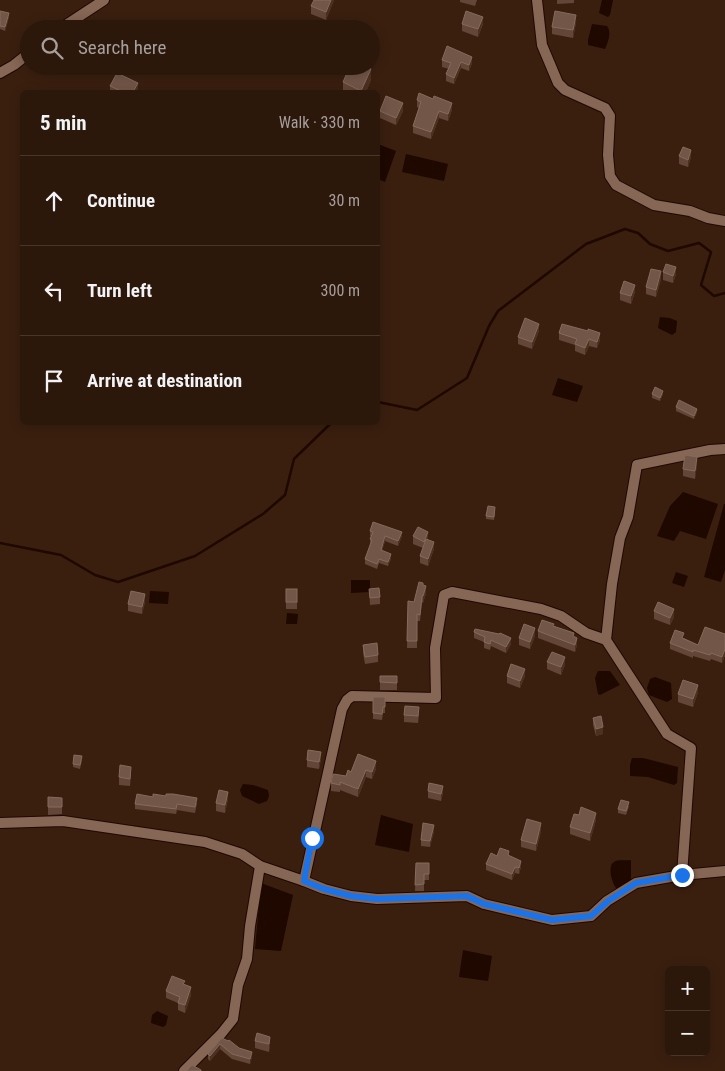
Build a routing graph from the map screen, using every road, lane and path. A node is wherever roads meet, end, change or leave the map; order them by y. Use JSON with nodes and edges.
{"nodes":[{"id":1,"x":104,"y":0,"type":"edge"},
{"id":2,"x":537,"y":0,"type":"edge"},
{"id":3,"x":74,"y":20,"type":"edge"},
{"id":4,"x":20,"y":61,"type":"edge"},
{"id":5,"x":0,"y":73,"type":"edge"},
{"id":6,"x":725,"y":221,"type":"edge"},
{"id":7,"x":725,"y":449,"type":"edge"},
{"id":8,"x":606,"y":640,"type":"junction"},
{"id":9,"x":0,"y":822,"type":"edge"},
{"id":10,"x":260,"y":866,"type":"junction"},
{"id":11,"x":725,"y":871,"type":"edge"},
{"id":12,"x":682,"y":875,"type":"junction"},
{"id":13,"x":304,"y":881,"type":"junction"},
{"id":14,"x":184,"y":1071,"type":"edge"}],
"edges":[{"from":1,"to":3,"type":"street"},
{"from":2,"to":6,"type":"street"},
{"from":4,"to":5,"type":"street"},
{"from":7,"to":8,"type":"street"},
{"from":8,"to":12,"type":"street"},
{"from":8,"to":13,"type":"street"},
{"from":9,"to":10,"type":"street"},
{"from":10,"to":13,"type":"street"},
{"from":10,"to":14,"type":"street"},
{"from":11,"to":12,"type":"street"},
{"from":12,"to":13,"type":"street"}]}
